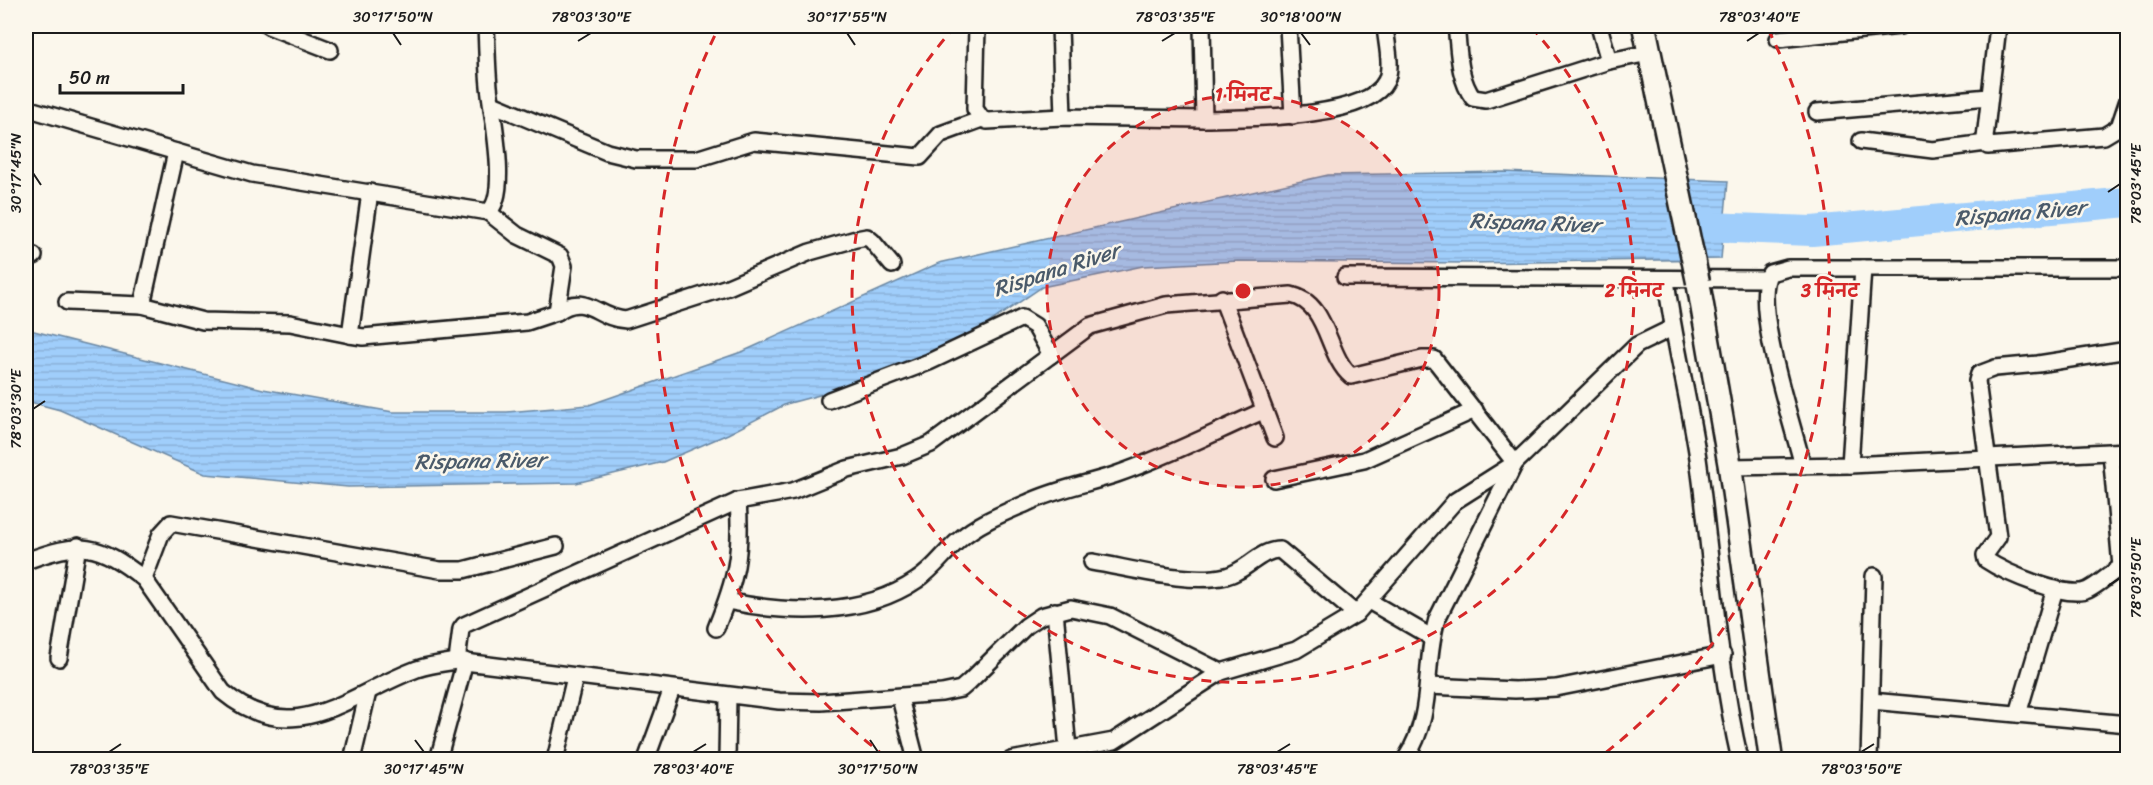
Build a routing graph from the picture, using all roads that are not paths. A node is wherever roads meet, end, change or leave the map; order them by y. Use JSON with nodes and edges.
{"nodes":[{"id":1,"x":268,"y":26,"type":"edge"},
{"id":2,"x":486,"y":26,"type":"edge"},
{"id":3,"x":977,"y":26,"type":"edge"},
{"id":4,"x":1060,"y":26,"type":"edge"},
{"id":5,"x":1202,"y":26,"type":"edge"},
{"id":6,"x":1288,"y":26,"type":"edge"},
{"id":7,"x":1385,"y":26,"type":"edge"},
{"id":8,"x":1456,"y":26,"type":"edge"},
{"id":9,"x":1599,"y":26,"type":"edge"},
{"id":10,"x":1644,"y":26,"type":"edge"},
{"id":11,"x":1900,"y":26,"type":"edge"},
{"id":12,"x":1998,"y":26,"type":"edge"},
{"id":13,"x":1778,"y":39,"type":"dead end"},
{"id":14,"x":330,"y":50,"type":"dead end"},
{"id":15,"x":1649,"y":53,"type":"junction"},
{"id":16,"x":1609,"y":61,"type":"junction"},
{"id":17,"x":1989,"y":97,"type":"junction"},
{"id":18,"x":2127,"y":100,"type":"edge"},
{"id":19,"x":492,"y":105,"type":"junction"},
{"id":20,"x":26,"y":108,"type":"edge"},
{"id":21,"x":1817,"y":112,"type":"dead end"},
{"id":22,"x":1293,"y":116,"type":"junction"},
{"id":23,"x":1063,"y":117,"type":"junction"},
{"id":24,"x":982,"y":118,"type":"junction"},
{"id":25,"x":1204,"y":119,"type":"junction"},
{"id":26,"x":1986,"y":140,"type":"junction"},
{"id":27,"x":1861,"y":141,"type":"dead end"},
{"id":28,"x":176,"y":152,"type":"junction"},
{"id":29,"x":370,"y":192,"type":"junction"},
{"id":30,"x":488,"y":212,"type":"junction"},
{"id":31,"x":892,"y":265,"type":"dead end"},
{"id":32,"x":1863,"y":268,"type":"junction"},
{"id":33,"x":2127,"y":268,"type":"edge"},
{"id":34,"x":1345,"y":277,"type":"dead end"},
{"id":35,"x":1666,"y":279,"type":"junction"},
{"id":36,"x":1766,"y":279,"type":"junction"},
{"id":37,"x":1222,"y":298,"type":"junction"},
{"id":38,"x":67,"y":302,"type":"dead end"},
{"id":39,"x":142,"y":305,"type":"junction"},
{"id":40,"x":557,"y":312,"type":"junction"},
{"id":41,"x":1672,"y":328,"type":"junction"},
{"id":42,"x":350,"y":335,"type":"junction"},
{"id":43,"x":2127,"y":350,"type":"edge"},
{"id":44,"x":1051,"y":355,"type":"junction"},
{"id":45,"x":829,"y":400,"type":"dead end"},
{"id":46,"x":1475,"y":410,"type":"junction"},
{"id":47,"x":1263,"y":411,"type":"junction"},
{"id":48,"x":1275,"y":438,"type":"dead end"},
{"id":49,"x":2127,"y":451,"type":"edge"},
{"id":50,"x":2111,"y":452,"type":"junction"},
{"id":51,"x":1987,"y":458,"type":"junction"},
{"id":52,"x":1515,"y":463,"type":"junction"},
{"id":53,"x":1803,"y":465,"type":"junction"},
{"id":54,"x":1850,"y":465,"type":"junction"},
{"id":55,"x":1730,"y":467,"type":"junction"},
{"id":56,"x":1274,"y":479,"type":"dead end"},
{"id":57,"x":738,"y":501,"type":"junction"},
{"id":58,"x":78,"y":546,"type":"junction"},
{"id":59,"x":556,"y":546,"type":"dead end"},
{"id":60,"x":26,"y":561,"type":"edge"},
{"id":61,"x":1092,"y":562,"type":"dead end"},
{"id":62,"x":2124,"y":565,"type":"edge"},
{"id":63,"x":1874,"y":576,"type":"dead end"},
{"id":64,"x":144,"y":579,"type":"junction"},
{"id":65,"x":2055,"y":589,"type":"junction"},
{"id":66,"x":728,"y":601,"type":"junction"},
{"id":67,"x":1369,"y":601,"type":"junction"},
{"id":68,"x":1055,"y":611,"type":"junction"},
{"id":69,"x":1356,"y":614,"type":"junction"},
{"id":70,"x":716,"y":628,"type":"dead end"},
{"id":71,"x":1431,"y":637,"type":"junction"},
{"id":72,"x":1723,"y":655,"type":"junction"},
{"id":73,"x":59,"y":658,"type":"dead end"},
{"id":74,"x":461,"y":661,"type":"junction"},
{"id":75,"x":1221,"y":672,"type":"junction"},
{"id":76,"x":575,"y":677,"type":"junction"},
{"id":77,"x":1429,"y":687,"type":"junction"},
{"id":78,"x":672,"y":690,"type":"junction"},
{"id":79,"x":368,"y":692,"type":"junction"},
{"id":80,"x":728,"y":696,"type":"junction"},
{"id":81,"x":900,"y":698,"type":"junction"},
{"id":82,"x":1871,"y":701,"type":"junction"},
{"id":83,"x":2018,"y":714,"type":"junction"},
{"id":84,"x":2127,"y":724,"type":"edge"},
{"id":85,"x":1069,"y":754,"type":"edge"},
{"id":86,"x":352,"y":759,"type":"edge"},
{"id":87,"x":438,"y":759,"type":"edge"},
{"id":88,"x":555,"y":759,"type":"edge"},
{"id":89,"x":646,"y":759,"type":"edge"},
{"id":90,"x":727,"y":759,"type":"edge"},
{"id":91,"x":916,"y":759,"type":"edge"},
{"id":92,"x":1011,"y":759,"type":"edge"},
{"id":93,"x":1405,"y":759,"type":"edge"},
{"id":94,"x":1740,"y":759,"type":"edge"},
{"id":95,"x":1771,"y":759,"type":"edge"},
{"id":96,"x":1869,"y":759,"type":"edge"}],
"edges":[{"from":1,"to":14,"type":"street"},
{"from":2,"to":19,"type":"street"},
{"from":3,"to":24,"type":"street"},
{"from":4,"to":23,"type":"street"},
{"from":5,"to":25,"type":"street"},
{"from":6,"to":22,"type":"street"},
{"from":7,"to":22,"type":"street"},
{"from":8,"to":16,"type":"street"},
{"from":9,"to":16,"type":"street"},
{"from":10,"to":15,"type":"street"},
{"from":11,"to":13,"type":"street"},
{"from":12,"to":17,"type":"street"},
{"from":15,"to":16,"type":"street"},
{"from":15,"to":55,"type":"street","bridge":true},
{"from":17,"to":21,"type":"street"},
{"from":17,"to":26,"type":"street"},
{"from":18,"to":26,"type":"street"},
{"from":19,"to":24,"type":"street"},
{"from":19,"to":30,"type":"street"},
{"from":20,"to":28,"type":"street"},
{"from":22,"to":25,"type":"street"},
{"from":23,"to":24,"type":"street"},
{"from":23,"to":25,"type":"street"},
{"from":26,"to":27,"type":"street"},
{"from":28,"to":29,"type":"street"},
{"from":28,"to":39,"type":"street"},
{"from":29,"to":30,"type":"street"},
{"from":29,"to":42,"type":"street"},
{"from":30,"to":40,"type":"street"},
{"from":31,"to":40,"type":"street"},
{"from":32,"to":33,"type":"street"},
{"from":32,"to":36,"type":"street"},
{"from":32,"to":54,"type":"street"},
{"from":34,"to":35,"type":"street"},
{"from":35,"to":36,"type":"street"},
{"from":35,"to":41,"type":"street"},
{"from":36,"to":53,"type":"street"},
{"from":37,"to":44,"type":"street"},
{"from":37,"to":46,"type":"street"},
{"from":37,"to":47,"type":"street"},
{"from":38,"to":39,"type":"street"},
{"from":39,"to":42,"type":"street"},
{"from":40,"to":42,"type":"street"},
{"from":41,"to":52,"type":"street"},
{"from":41,"to":72,"type":"street"},
{"from":43,"to":51,"type":"street"},
{"from":44,"to":45,"type":"street"},
{"from":44,"to":57,"type":"street"},
{"from":46,"to":52,"type":"street"},
{"from":46,"to":56,"type":"street"},
{"from":47,"to":48,"type":"street"},
{"from":47,"to":66,"type":"street"},
{"from":49,"to":50,"type":"street"},
{"from":50,"to":51,"type":"street"},
{"from":50,"to":62,"type":"street"},
{"from":51,"to":54,"type":"street"},
{"from":51,"to":65,"type":"street"},
{"from":52,"to":67,"type":"street"},
{"from":52,"to":71,"type":"street"},
{"from":53,"to":54,"type":"street"},
{"from":53,"to":55,"type":"street"},
{"from":55,"to":95,"type":"street"},
{"from":57,"to":66,"type":"street"},
{"from":57,"to":74,"type":"street"},
{"from":58,"to":60,"type":"street"},
{"from":58,"to":64,"type":"street"},
{"from":58,"to":73,"type":"street"},
{"from":59,"to":64,"type":"street"},
{"from":61,"to":69,"type":"street"},
{"from":62,"to":65,"type":"street"},
{"from":63,"to":82,"type":"street"},
{"from":64,"to":79,"type":"street"},
{"from":65,"to":83,"type":"street"},
{"from":66,"to":70,"type":"street"},
{"from":67,"to":69,"type":"street"},
{"from":67,"to":71,"type":"street"},
{"from":68,"to":75,"type":"street"},
{"from":68,"to":81,"type":"street"},
{"from":68,"to":85,"type":"street"},
{"from":69,"to":75,"type":"street"},
{"from":71,"to":77,"type":"street"},
{"from":72,"to":77,"type":"street"},
{"from":72,"to":94,"type":"street"},
{"from":74,"to":76,"type":"street"},
{"from":74,"to":79,"type":"street"},
{"from":74,"to":87,"type":"street"},
{"from":75,"to":85,"type":"street"},
{"from":76,"to":78,"type":"street"},
{"from":76,"to":88,"type":"street"},
{"from":77,"to":93,"type":"street"},
{"from":78,"to":80,"type":"street"},
{"from":78,"to":89,"type":"street"},
{"from":79,"to":86,"type":"street"},
{"from":80,"to":81,"type":"street"},
{"from":80,"to":90,"type":"street"},
{"from":81,"to":91,"type":"street"},
{"from":82,"to":83,"type":"street"},
{"from":82,"to":96,"type":"street"},
{"from":83,"to":84,"type":"street"},
{"from":85,"to":92,"type":"street"}]}
